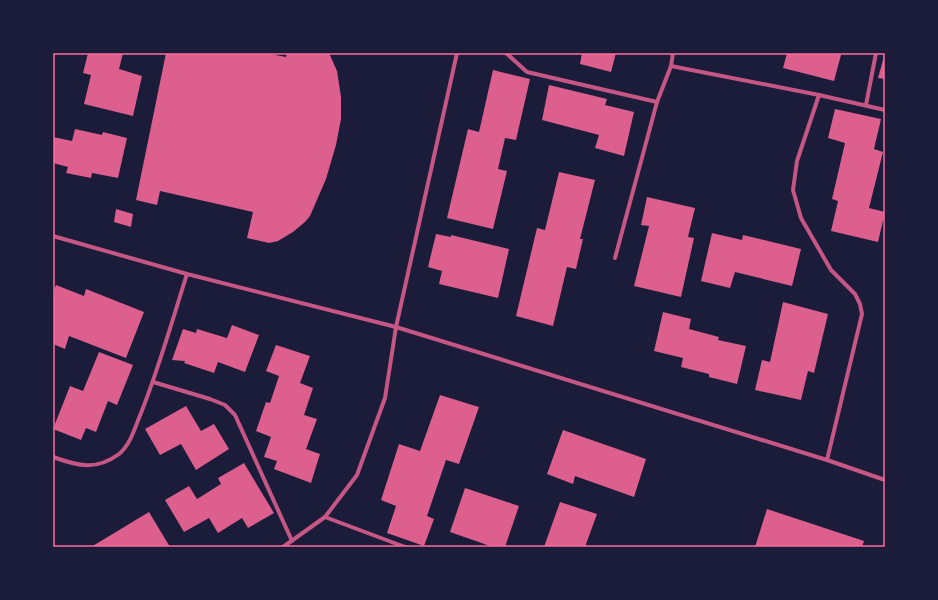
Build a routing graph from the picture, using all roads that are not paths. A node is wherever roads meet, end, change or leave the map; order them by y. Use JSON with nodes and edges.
{"nodes":[{"id":1,"x":457,"y":53,"type":"edge"},
{"id":2,"x":506,"y":53,"type":"edge"},
{"id":3,"x":674,"y":53,"type":"edge"},
{"id":4,"x":876,"y":53,"type":"edge"},
{"id":5,"x":671,"y":66,"type":"junction"},
{"id":6,"x":819,"y":95,"type":"junction"},
{"id":7,"x":657,"y":102,"type":"junction"},
{"id":8,"x":866,"y":105,"type":"junction"},
{"id":9,"x":885,"y":110,"type":"edge"},
{"id":10,"x":53,"y":236,"type":"edge"},
{"id":11,"x":615,"y":258,"type":"dead end"},
{"id":12,"x":187,"y":274,"type":"junction"},
{"id":13,"x":396,"y":327,"type":"junction"},
{"id":14,"x":153,"y":382,"type":"junction"},
{"id":15,"x":53,"y":457,"type":"edge"},
{"id":16,"x":827,"y":460,"type":"junction"},
{"id":17,"x":885,"y":480,"type":"edge"},
{"id":18,"x":325,"y":517,"type":"junction"},
{"id":19,"x":292,"y":542,"type":"junction"},
{"id":20,"x":283,"y":547,"type":"edge"},
{"id":21,"x":405,"y":547,"type":"edge"}],
"edges":[{"from":1,"to":13,"type":"street"},
{"from":2,"to":7,"type":"street"},
{"from":3,"to":5,"type":"street"},
{"from":4,"to":8,"type":"street"},
{"from":5,"to":6,"type":"street"},
{"from":5,"to":7,"type":"street"},
{"from":6,"to":8,"type":"street"},
{"from":6,"to":16,"type":"street"},
{"from":7,"to":11,"type":"street"},
{"from":8,"to":9,"type":"street"},
{"from":10,"to":12,"type":"street"},
{"from":12,"to":13,"type":"street"},
{"from":12,"to":14,"type":"street"},
{"from":13,"to":16,"type":"street"},
{"from":13,"to":18,"type":"street"},
{"from":14,"to":15,"type":"street"},
{"from":14,"to":19,"type":"street"},
{"from":16,"to":17,"type":"street"},
{"from":18,"to":19,"type":"street"},
{"from":18,"to":21,"type":"street"},
{"from":19,"to":20,"type":"street"}]}
